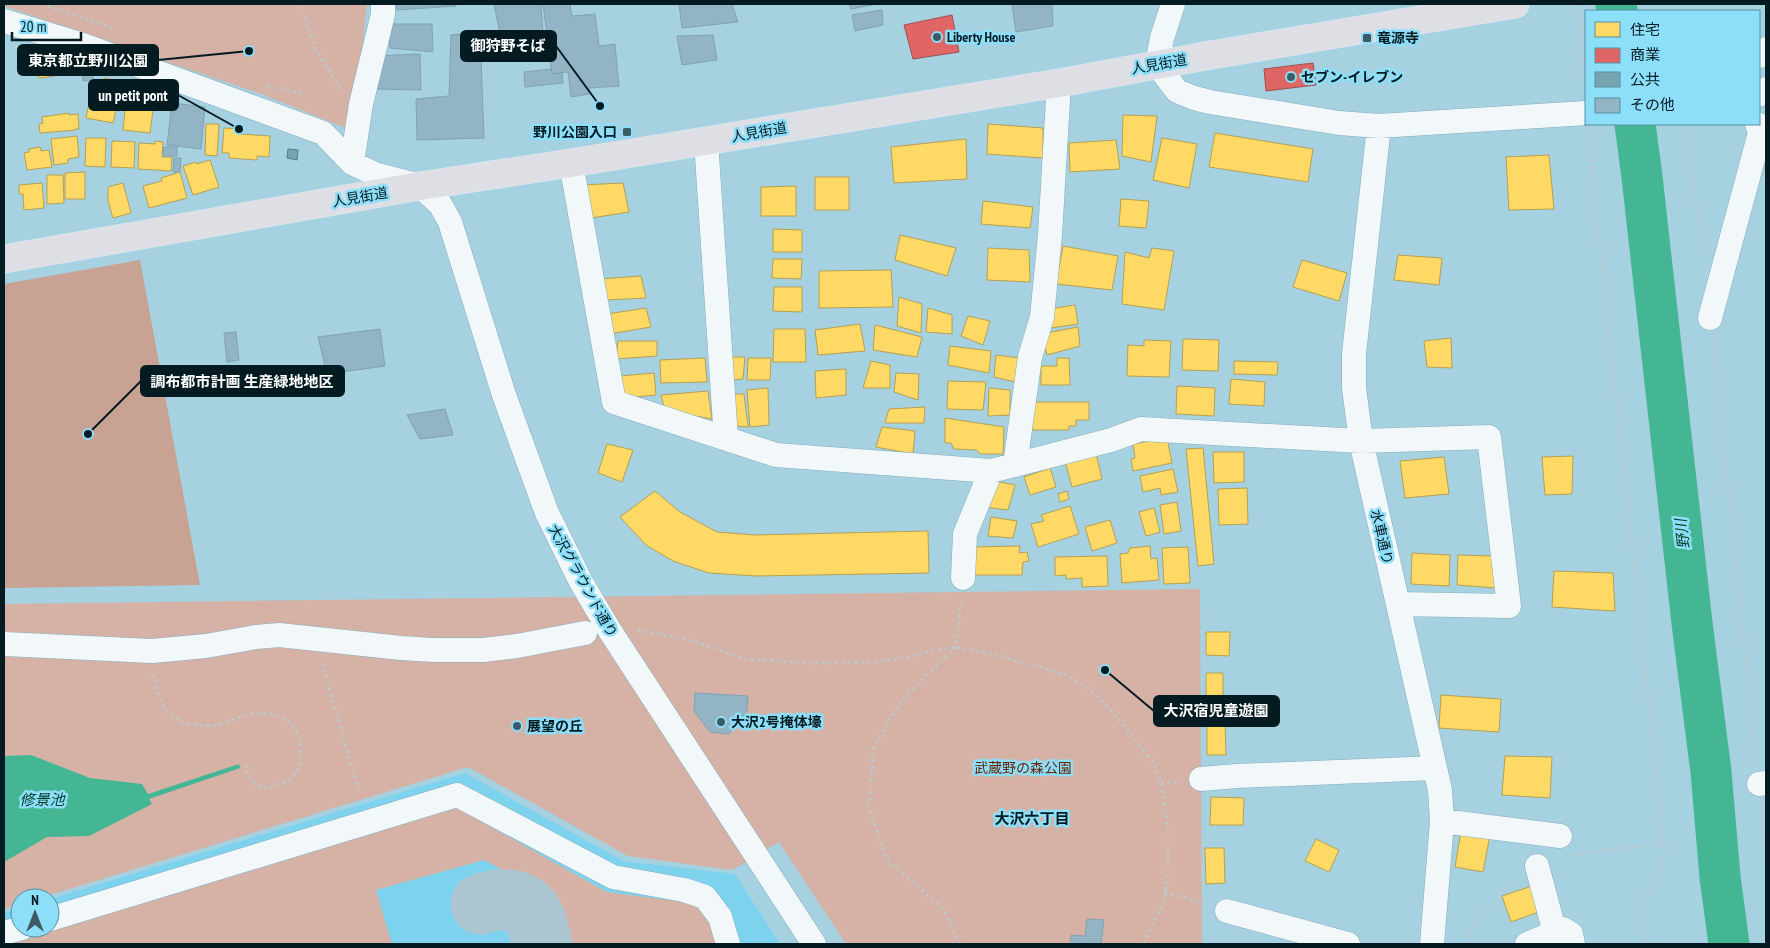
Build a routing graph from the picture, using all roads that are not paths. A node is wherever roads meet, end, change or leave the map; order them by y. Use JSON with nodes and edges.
{"nodes":[{"id":1,"x":383,"y":4,"type":"edge"},
{"id":2,"x":1173,"y":4,"type":"edge"},
{"id":3,"x":1515,"y":4,"type":"edge"},
{"id":4,"x":4,"y":21,"type":"edge"},
{"id":5,"x":1157,"y":64,"type":"junction"},
{"id":6,"x":1059,"y":83,"type":"junction"},
{"id":7,"x":1585,"y":120,"type":"edge"},
{"id":8,"x":1757,"y":125,"type":"edge"},
{"id":9,"x":1379,"y":126,"type":"junction"},
{"id":10,"x":706,"y":141,"type":"junction"},
{"id":11,"x":352,"y":163,"type":"junction"},
{"id":12,"x":571,"y":163,"type":"junction"},
{"id":13,"x":420,"y":186,"type":"junction"},
{"id":14,"x":4,"y":259,"type":"edge"},
{"id":15,"x":1710,"y":318,"type":"road end"},
{"id":16,"x":726,"y":439,"type":"junction"},
{"id":17,"x":1361,"y":441,"type":"junction"},
{"id":18,"x":1015,"y":465,"type":"junction"},
{"id":19,"x":991,"y":471,"type":"junction"},
{"id":20,"x":963,"y":578,"type":"road end"},
{"id":21,"x":1398,"y":604,"type":"junction"},
{"id":22,"x":586,"y":633,"type":"dead end"},
{"id":23,"x":4,"y":644,"type":"edge"},
{"id":24,"x":1435,"y":768,"type":"junction"},
{"id":25,"x":1201,"y":779,"type":"dead end"},
{"id":26,"x":1442,"y":821,"type":"junction"},
{"id":27,"x":1560,"y":836,"type":"road end"},
{"id":28,"x":1537,"y":866,"type":"road end"},
{"id":29,"x":1227,"y":911,"type":"road end"},
{"id":30,"x":60,"y":916,"type":"edge"},
{"id":31,"x":1564,"y":938,"type":"edge"},
{"id":32,"x":728,"y":944,"type":"edge"},
{"id":33,"x":814,"y":944,"type":"edge"},
{"id":34,"x":1348,"y":944,"type":"edge"},
{"id":35,"x":1432,"y":944,"type":"edge"},
{"id":36,"x":1526,"y":944,"type":"edge"}],
"edges":[{"from":1,"to":11,"type":"street"},
{"from":2,"to":5,"type":"street"},
{"from":3,"to":5,"type":"main road","name":"人見街道"},
{"from":4,"to":11,"type":"street"},
{"from":5,"to":6,"type":"main road","name":"人見街道"},
{"from":5,"to":9,"type":"street"},
{"from":6,"to":10,"type":"main road","name":"人見街道"},
{"from":6,"to":18,"type":"street"},
{"from":7,"to":9,"type":"street"},
{"from":8,"to":15,"type":"street"},
{"from":9,"to":17,"type":"street","name":"水車通り"},
{"from":10,"to":12,"type":"main road","name":"人見街道"},
{"from":10,"to":16,"type":"street"},
{"from":11,"to":13,"type":"street"},
{"from":12,"to":13,"type":"main road","name":"人見街道"},
{"from":12,"to":16,"type":"street"},
{"from":13,"to":14,"type":"main road","name":"人見街道"},
{"from":13,"to":33,"type":"street","name":"大沢グラウンド通り"},
{"from":16,"to":19,"type":"street"},
{"from":17,"to":18,"type":"street"},
{"from":17,"to":21,"type":"street","name":"水車通り"},
{"from":17,"to":21,"type":"street"},
{"from":18,"to":19,"type":"street"},
{"from":19,"to":20,"type":"street"},
{"from":21,"to":24,"type":"street","name":"水車通り"},
{"from":22,"to":23,"type":"street"},
{"from":24,"to":25,"type":"street"},
{"from":24,"to":26,"type":"street","name":"水車通り"},
{"from":26,"to":27,"type":"street"},
{"from":26,"to":35,"type":"street","name":"水車通り"},
{"from":28,"to":31,"type":"street"},
{"from":29,"to":34,"type":"street"},
{"from":30,"to":32,"type":"street"},
{"from":31,"to":36,"type":"street"}]}
